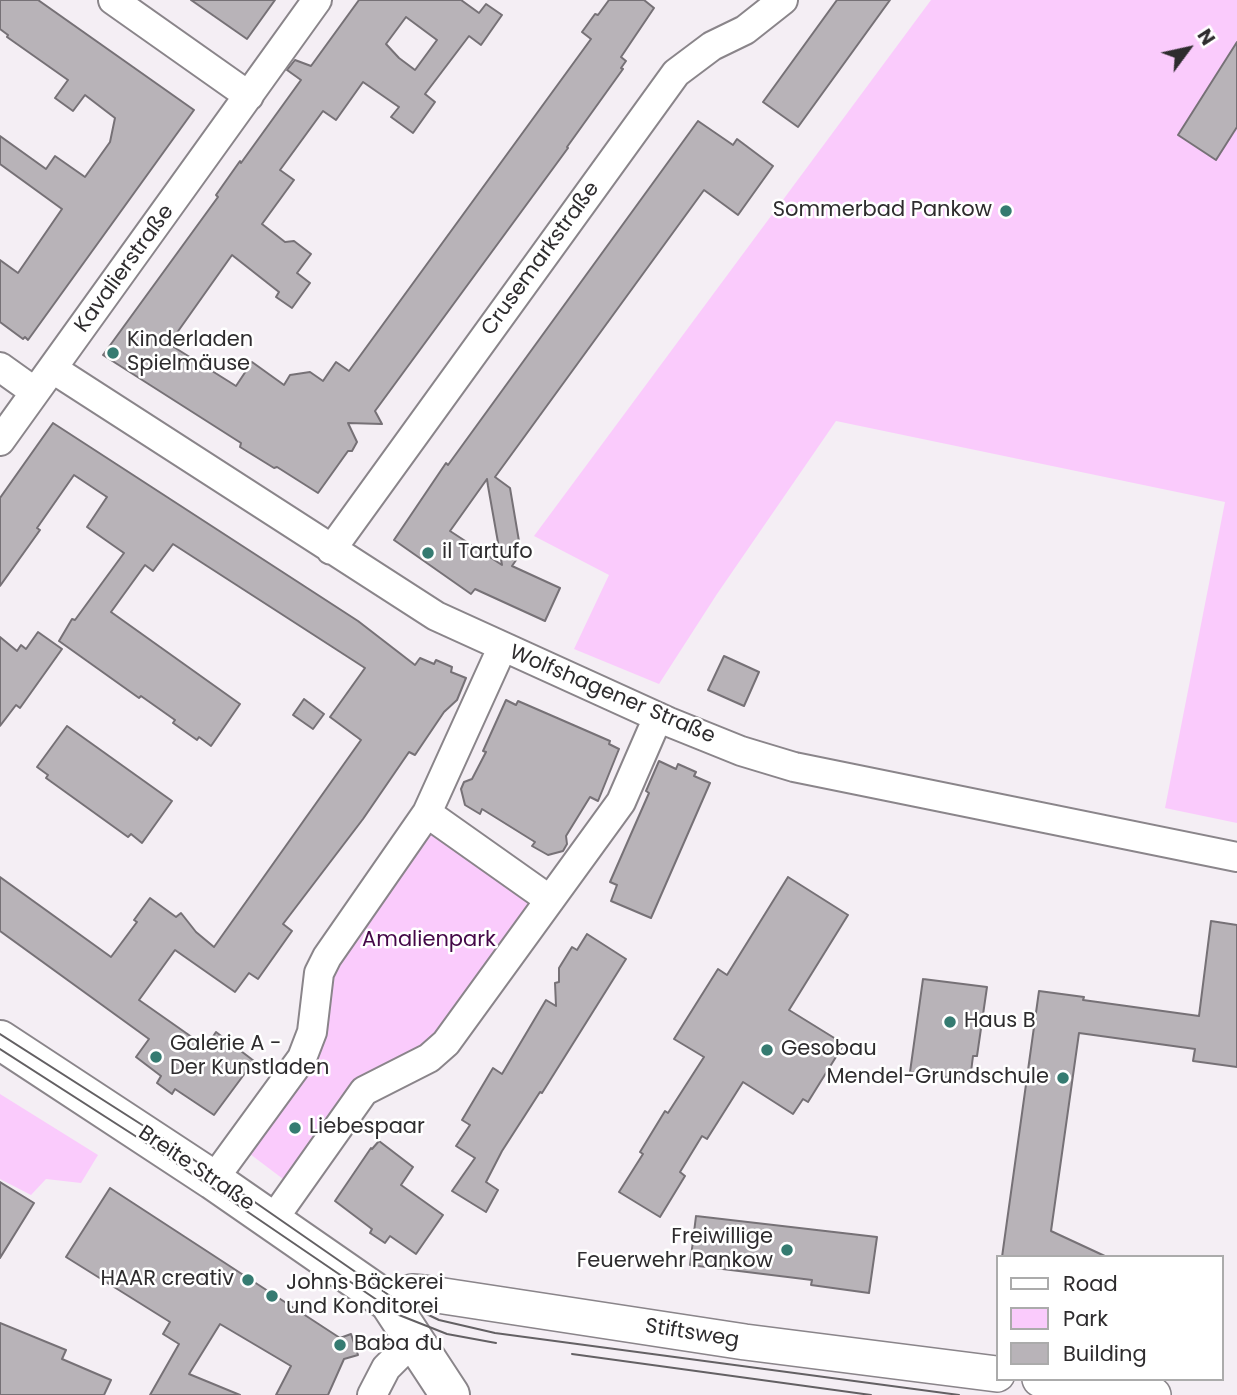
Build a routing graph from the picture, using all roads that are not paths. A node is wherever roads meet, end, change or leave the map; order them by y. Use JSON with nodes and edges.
{"nodes":[{"id":1,"x":113,"y":0,"type":"edge"},
{"id":2,"x":317,"y":0,"type":"edge"},
{"id":3,"x":783,"y":0,"type":"edge"},
{"id":4,"x":249,"y":96,"type":"junction"},
{"id":5,"x":0,"y":367,"type":"edge"},
{"id":6,"x":53,"y":369,"type":"junction"},
{"id":7,"x":35,"y":392,"type":"junction"},
{"id":8,"x":0,"y":441,"type":"edge"},
{"id":9,"x":331,"y":550,"type":"junction"},
{"id":10,"x":502,"y":648,"type":"junction"},
{"id":11,"x":658,"y":717,"type":"junction"},
{"id":12,"x":427,"y":813,"type":"junction"},
{"id":13,"x":1237,"y":857,"type":"edge"},
{"id":14,"x":550,"y":900,"type":"junction"},
{"id":15,"x":0,"y":1040,"type":"edge"},
{"id":16,"x":213,"y":1180,"type":"junction"},
{"id":17,"x":272,"y":1221,"type":"junction"},
{"id":18,"x":389,"y":1302,"type":"junction"},
{"id":19,"x":415,"y":1344,"type":"junction"},
{"id":20,"x":996,"y":1374,"type":"edge"},
{"id":21,"x":1054,"y":1381,"type":"edge"},
{"id":22,"x":372,"y":1395,"type":"edge"},
{"id":23,"x":450,"y":1395,"type":"edge"},
{"id":24,"x":1153,"y":1395,"type":"edge"}],
"edges":[{"from":1,"to":4,"type":"street"},
{"from":2,"to":4,"type":"street","name":"Kavalierstraße"},
{"from":3,"to":9,"type":"street","name":"Crusemarkstraße"},
{"from":4,"to":6,"type":"street","name":"Kavalierstraße"},
{"from":5,"to":7,"type":"street"},
{"from":6,"to":7,"type":"street","name":"Kavalierstraße"},
{"from":6,"to":9,"type":"street","name":"Wolfshagener Straße"},
{"from":7,"to":8,"type":"street","name":"Kavalierstraße"},
{"from":9,"to":10,"type":"street","name":"Wolfshagener Straße"},
{"from":10,"to":11,"type":"street","name":"Wolfshagener Straße"},
{"from":10,"to":12,"type":"street"},
{"from":11,"to":13,"type":"street","name":"Wolfshagener Straße"},
{"from":11,"to":14,"type":"street"},
{"from":12,"to":14,"type":"street"},
{"from":12,"to":16,"type":"street"},
{"from":14,"to":17,"type":"street"},
{"from":15,"to":16,"type":"main road","name":"Breite Straße"},
{"from":16,"to":17,"type":"main road","name":"Breite Straße"},
{"from":17,"to":18,"type":"main road","name":"Breite Straße"},
{"from":18,"to":19,"type":"main road"},
{"from":18,"to":20,"type":"street","name":"Stiftsweg"},
{"from":19,"to":22,"type":"street"},
{"from":19,"to":23,"type":"main road"},
{"from":21,"to":24,"type":"street"}]}
